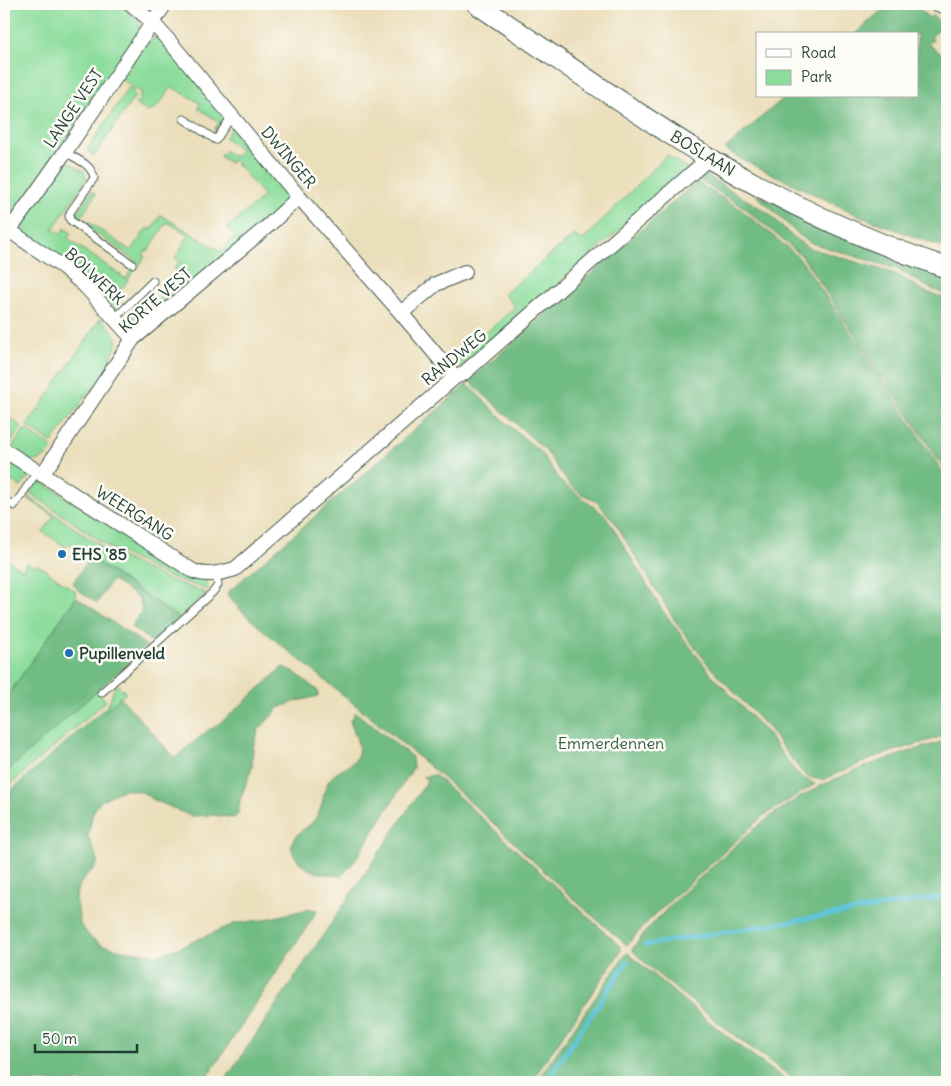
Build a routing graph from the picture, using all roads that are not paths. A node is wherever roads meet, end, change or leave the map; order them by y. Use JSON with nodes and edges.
{"nodes":[{"id":1,"x":131,"y":4,"type":"edge"},
{"id":2,"x":165,"y":4,"type":"edge"},
{"id":3,"x":477,"y":4,"type":"edge"},
{"id":4,"x":927,"y":4,"type":"edge"},
{"id":5,"x":947,"y":11,"type":"edge"},
{"id":6,"x":152,"y":22,"type":"junction"},
{"id":7,"x":232,"y":116,"type":"junction"},
{"id":8,"x":184,"y":119,"type":"dead end"},
{"id":9,"x":66,"y":152,"type":"junction"},
{"id":10,"x":709,"y":158,"type":"junction"},
{"id":11,"x":300,"y":197,"type":"junction"},
{"id":12,"x":7,"y":229,"type":"edge"},
{"id":13,"x":132,"y":264,"type":"dead end"},
{"id":14,"x":947,"y":268,"type":"edge"},
{"id":15,"x":465,"y":272,"type":"dead end"},
{"id":16,"x":153,"y":281,"type":"dead end"},
{"id":17,"x":401,"y":313,"type":"junction"},
{"id":18,"x":115,"y":318,"type":"junction"},
{"id":19,"x":134,"y":339,"type":"junction"},
{"id":20,"x":455,"y":377,"type":"junction"},
{"id":21,"x":4,"y":450,"type":"edge"},
{"id":22,"x":39,"y":474,"type":"junction"},
{"id":23,"x":4,"y":499,"type":"edge"},
{"id":24,"x":216,"y":573,"type":"junction"},
{"id":25,"x":101,"y":693,"type":"dead end"}],
"edges":[{"from":1,"to":6,"type":"street","name":"DWINGER"},
{"from":2,"to":6,"type":"street","name":"LANGE VEST"},
{"from":3,"to":10,"type":"main road","name":"BOSLAAN"},
{"from":4,"to":5,"type":"lane"},
{"from":6,"to":7,"type":"street","name":"DWINGER"},
{"from":6,"to":9,"type":"street","name":"LANGE VEST"},
{"from":7,"to":8,"type":"lane"},
{"from":7,"to":11,"type":"street","name":"DWINGER"},
{"from":9,"to":12,"type":"street","name":"LANGE VEST"},
{"from":9,"to":13,"type":"lane"},
{"from":10,"to":14,"type":"main road","name":"BOSLAAN"},
{"from":10,"to":20,"type":"street","name":"RANDWEG"},
{"from":11,"to":17,"type":"street","name":"DWINGER"},
{"from":11,"to":19,"type":"street","name":"KORTE VEST"},
{"from":12,"to":18,"type":"street","name":"BOLWERK"},
{"from":15,"to":17,"type":"street"},
{"from":16,"to":18,"type":"lane"},
{"from":17,"to":20,"type":"street","name":"DWINGER"},
{"from":18,"to":19,"type":"street","name":"BOLWERK"},
{"from":19,"to":22,"type":"street","name":"KORTE VEST"},
{"from":20,"to":24,"type":"street","name":"RANDWEG"},
{"from":21,"to":22,"type":"street","name":"WEERGANG"},
{"from":22,"to":23,"type":"lane"},
{"from":22,"to":24,"type":"street","name":"WEERGANG"},
{"from":24,"to":25,"type":"lane"}]}
